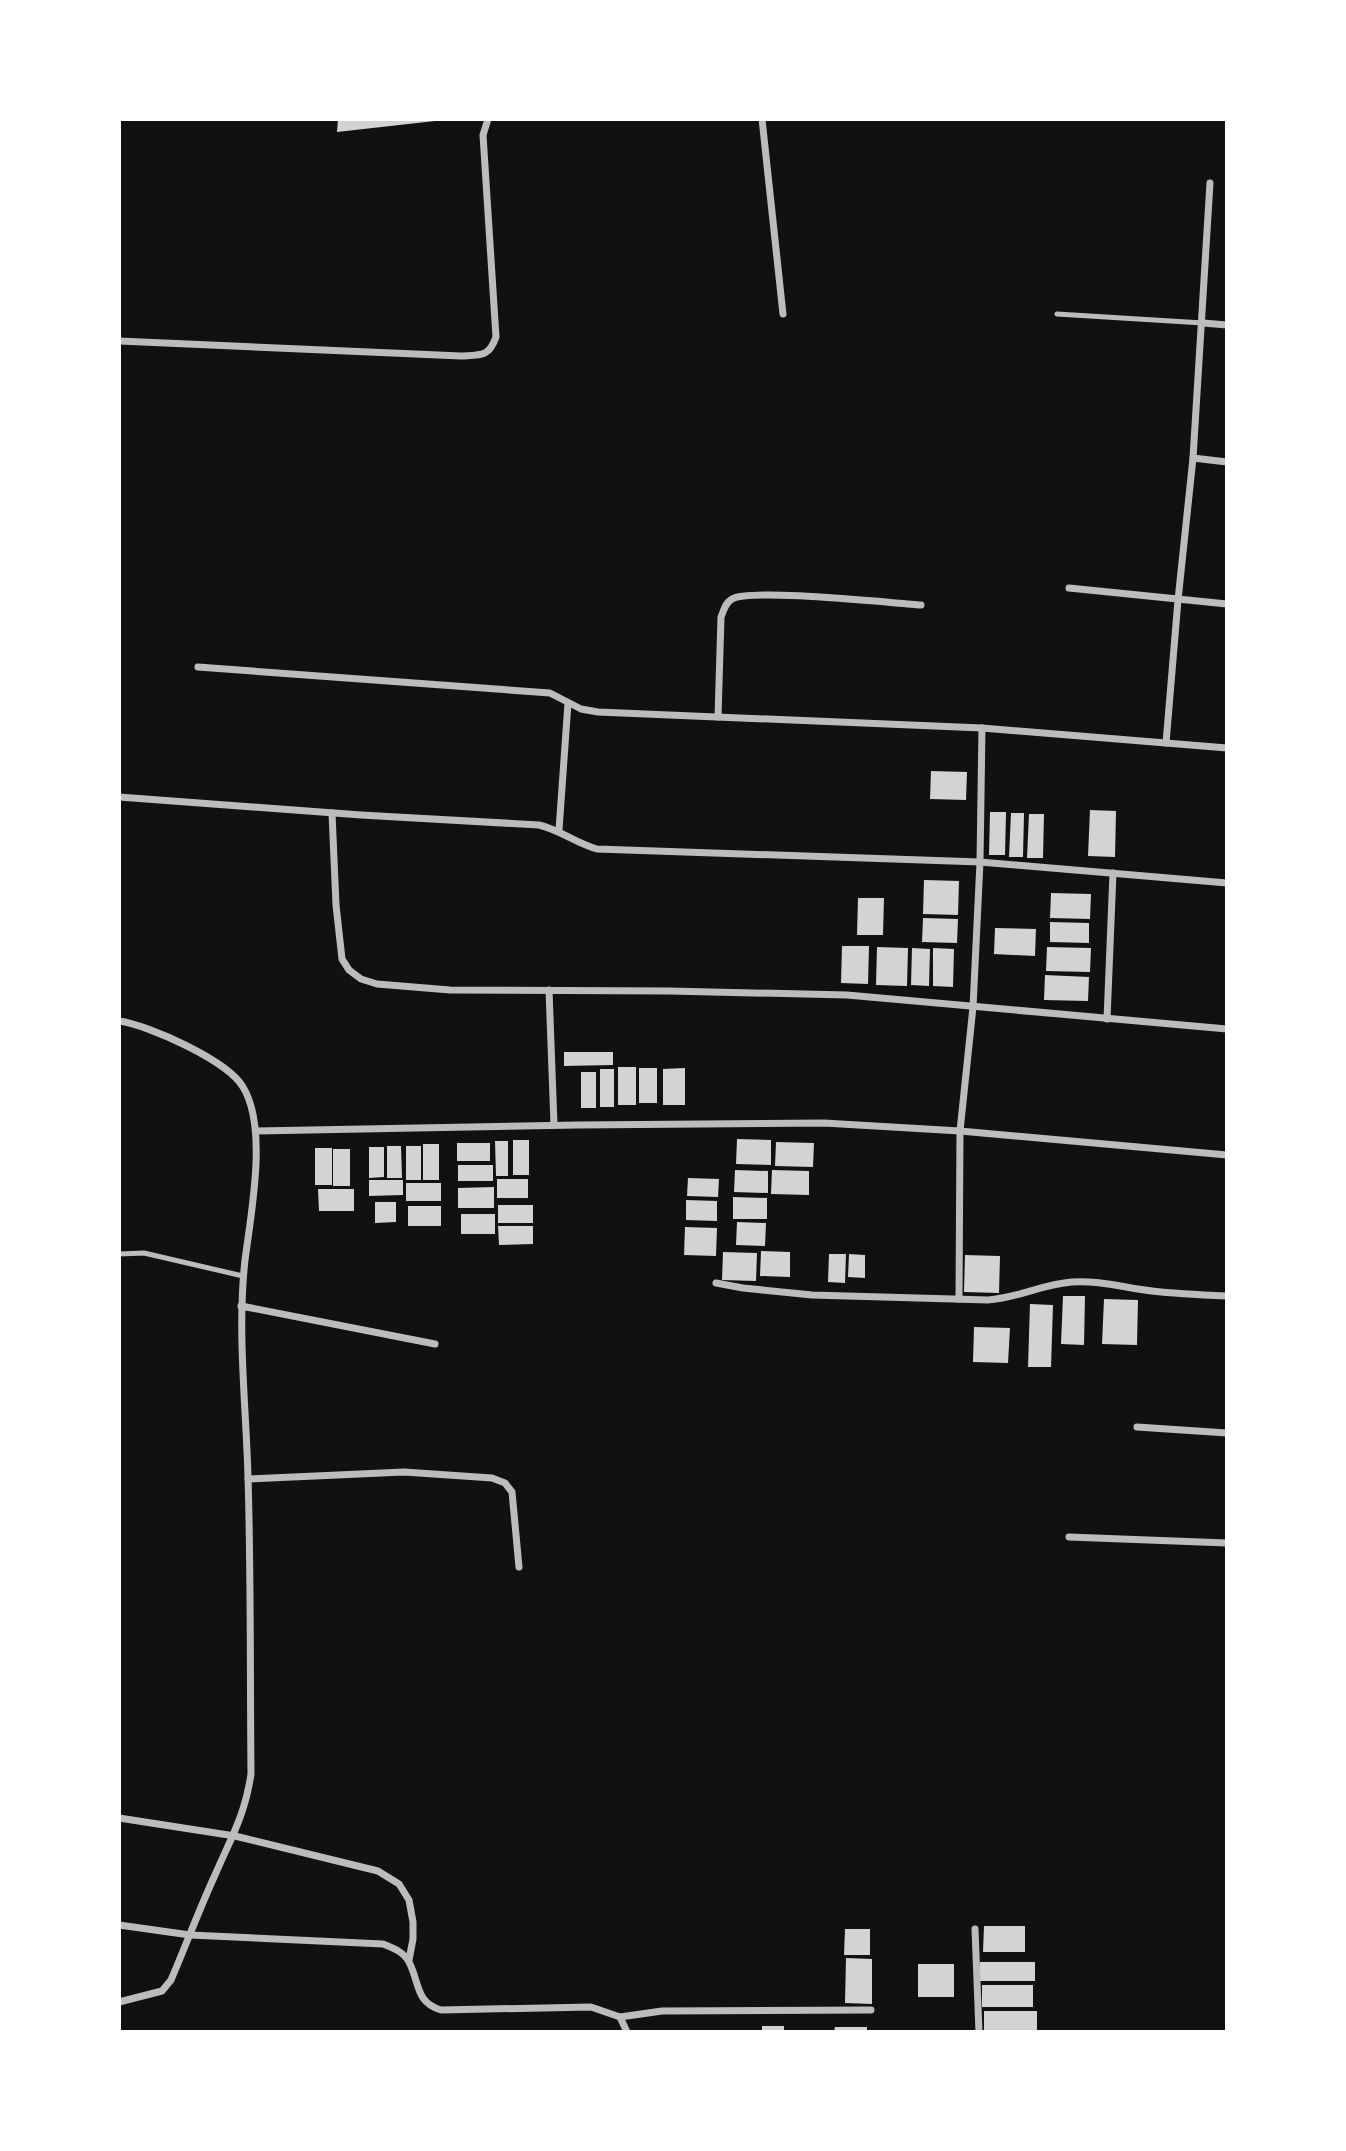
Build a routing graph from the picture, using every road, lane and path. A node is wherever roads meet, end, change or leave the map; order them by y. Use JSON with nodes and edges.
{"nodes":[{"id":1,"x":488,"y":119,"type":"edge"},
{"id":2,"x":762,"y":119,"type":"edge"},
{"id":3,"x":1210,"y":183,"type":"dead end"},
{"id":4,"x":783,"y":314,"type":"dead end"},
{"id":5,"x":1057,"y":314,"type":"dead end"},
{"id":6,"x":1203,"y":323,"type":"junction"},
{"id":7,"x":1227,"y":325,"type":"edge"},
{"id":8,"x":119,"y":341,"type":"edge"},
{"id":9,"x":1193,"y":458,"type":"junction"},
{"id":10,"x":1227,"y":462,"type":"edge"},
{"id":11,"x":1069,"y":588,"type":"dead end"},
{"id":12,"x":1178,"y":600,"type":"junction"},
{"id":13,"x":1227,"y":604,"type":"edge"},
{"id":14,"x":921,"y":605,"type":"dead end"},
{"id":15,"x":198,"y":667,"type":"dead end"},
{"id":16,"x":568,"y":703,"type":"junction"},
{"id":17,"x":719,"y":717,"type":"junction"},
{"id":18,"x":982,"y":728,"type":"junction"},
{"id":19,"x":1167,"y":743,"type":"junction"},
{"id":20,"x":1227,"y":748,"type":"edge"},
{"id":21,"x":119,"y":797,"type":"edge"},
{"id":22,"x":332,"y":813,"type":"junction"},
{"id":23,"x":559,"y":830,"type":"junction"},
{"id":24,"x":980,"y":862,"type":"junction"},
{"id":25,"x":1113,"y":873,"type":"junction"},
{"id":26,"x":1227,"y":883,"type":"edge"},
{"id":27,"x":549,"y":990,"type":"junction"},
{"id":28,"x":973,"y":1007,"type":"junction"},
{"id":29,"x":1107,"y":1018,"type":"junction"},
{"id":30,"x":119,"y":1021,"type":"edge"},
{"id":31,"x":1227,"y":1029,"type":"edge"},
{"id":32,"x":554,"y":1125,"type":"junction"},
{"id":33,"x":256,"y":1131,"type":"junction"},
{"id":34,"x":961,"y":1131,"type":"junction"},
{"id":35,"x":1227,"y":1156,"type":"edge"},
{"id":36,"x":119,"y":1254,"type":"edge"},
{"id":37,"x":243,"y":1276,"type":"junction"},
{"id":38,"x":716,"y":1283,"type":"dead end"},
{"id":39,"x":1227,"y":1296,"type":"edge"},
{"id":40,"x":959,"y":1299,"type":"junction"},
{"id":41,"x":241,"y":1306,"type":"junction"},
{"id":42,"x":435,"y":1344,"type":"dead end"},
{"id":43,"x":1137,"y":1427,"type":"dead end"},
{"id":44,"x":1227,"y":1433,"type":"edge"},
{"id":45,"x":248,"y":1479,"type":"junction"},
{"id":46,"x":1069,"y":1537,"type":"dead end"},
{"id":47,"x":1227,"y":1543,"type":"edge"},
{"id":48,"x":519,"y":1567,"type":"dead end"},
{"id":49,"x":119,"y":1818,"type":"edge"},
{"id":50,"x":235,"y":1836,"type":"junction"},
{"id":51,"x":119,"y":1925,"type":"edge"},
{"id":52,"x":975,"y":1930,"type":"dead end"},
{"id":53,"x":190,"y":1935,"type":"junction"},
{"id":54,"x":409,"y":1960,"type":"junction"},
{"id":55,"x":119,"y":2002,"type":"edge"},
{"id":56,"x":872,"y":2010,"type":"dead end"},
{"id":57,"x":620,"y":2017,"type":"junction"},
{"id":58,"x":626,"y":2032,"type":"edge"},
{"id":59,"x":979,"y":2032,"type":"edge"}],
"edges":[{"from":1,"to":8,"type":"street"},
{"from":2,"to":4,"type":"street"},
{"from":3,"to":6,"type":"street"},
{"from":5,"to":6,"type":"lane"},
{"from":6,"to":7,"type":"street"},
{"from":6,"to":9,"type":"street"},
{"from":9,"to":10,"type":"street"},
{"from":9,"to":12,"type":"street"},
{"from":11,"to":12,"type":"street"},
{"from":12,"to":13,"type":"street"},
{"from":12,"to":19,"type":"street"},
{"from":14,"to":17,"type":"street"},
{"from":15,"to":16,"type":"street"},
{"from":16,"to":17,"type":"street"},
{"from":16,"to":23,"type":"street"},
{"from":17,"to":18,"type":"street"},
{"from":18,"to":19,"type":"street"},
{"from":18,"to":24,"type":"street"},
{"from":19,"to":20,"type":"street"},
{"from":21,"to":22,"type":"street"},
{"from":22,"to":23,"type":"street"},
{"from":22,"to":27,"type":"street"},
{"from":23,"to":24,"type":"street"},
{"from":24,"to":25,"type":"street"},
{"from":24,"to":28,"type":"street"},
{"from":25,"to":26,"type":"street"},
{"from":25,"to":29,"type":"street"},
{"from":27,"to":28,"type":"street"},
{"from":27,"to":32,"type":"street"},
{"from":28,"to":29,"type":"street"},
{"from":28,"to":34,"type":"street"},
{"from":29,"to":31,"type":"street"},
{"from":30,"to":33,"type":"street"},
{"from":32,"to":33,"type":"street"},
{"from":32,"to":34,"type":"street"},
{"from":33,"to":37,"type":"street"},
{"from":34,"to":35,"type":"street"},
{"from":34,"to":40,"type":"street"},
{"from":36,"to":37,"type":"lane"},
{"from":37,"to":41,"type":"street"},
{"from":38,"to":40,"type":"street"},
{"from":39,"to":40,"type":"street"},
{"from":41,"to":42,"type":"street"},
{"from":41,"to":45,"type":"street"},
{"from":43,"to":44,"type":"street"},
{"from":45,"to":48,"type":"street"},
{"from":45,"to":50,"type":"street"},
{"from":46,"to":47,"type":"street"},
{"from":49,"to":50,"type":"street"},
{"from":50,"to":53,"type":"street"},
{"from":50,"to":54,"type":"street"},
{"from":51,"to":53,"type":"street"},
{"from":52,"to":59,"type":"street"},
{"from":53,"to":54,"type":"street"},
{"from":53,"to":55,"type":"street"},
{"from":54,"to":57,"type":"street"},
{"from":56,"to":57,"type":"street"},
{"from":57,"to":58,"type":"street"}]}
